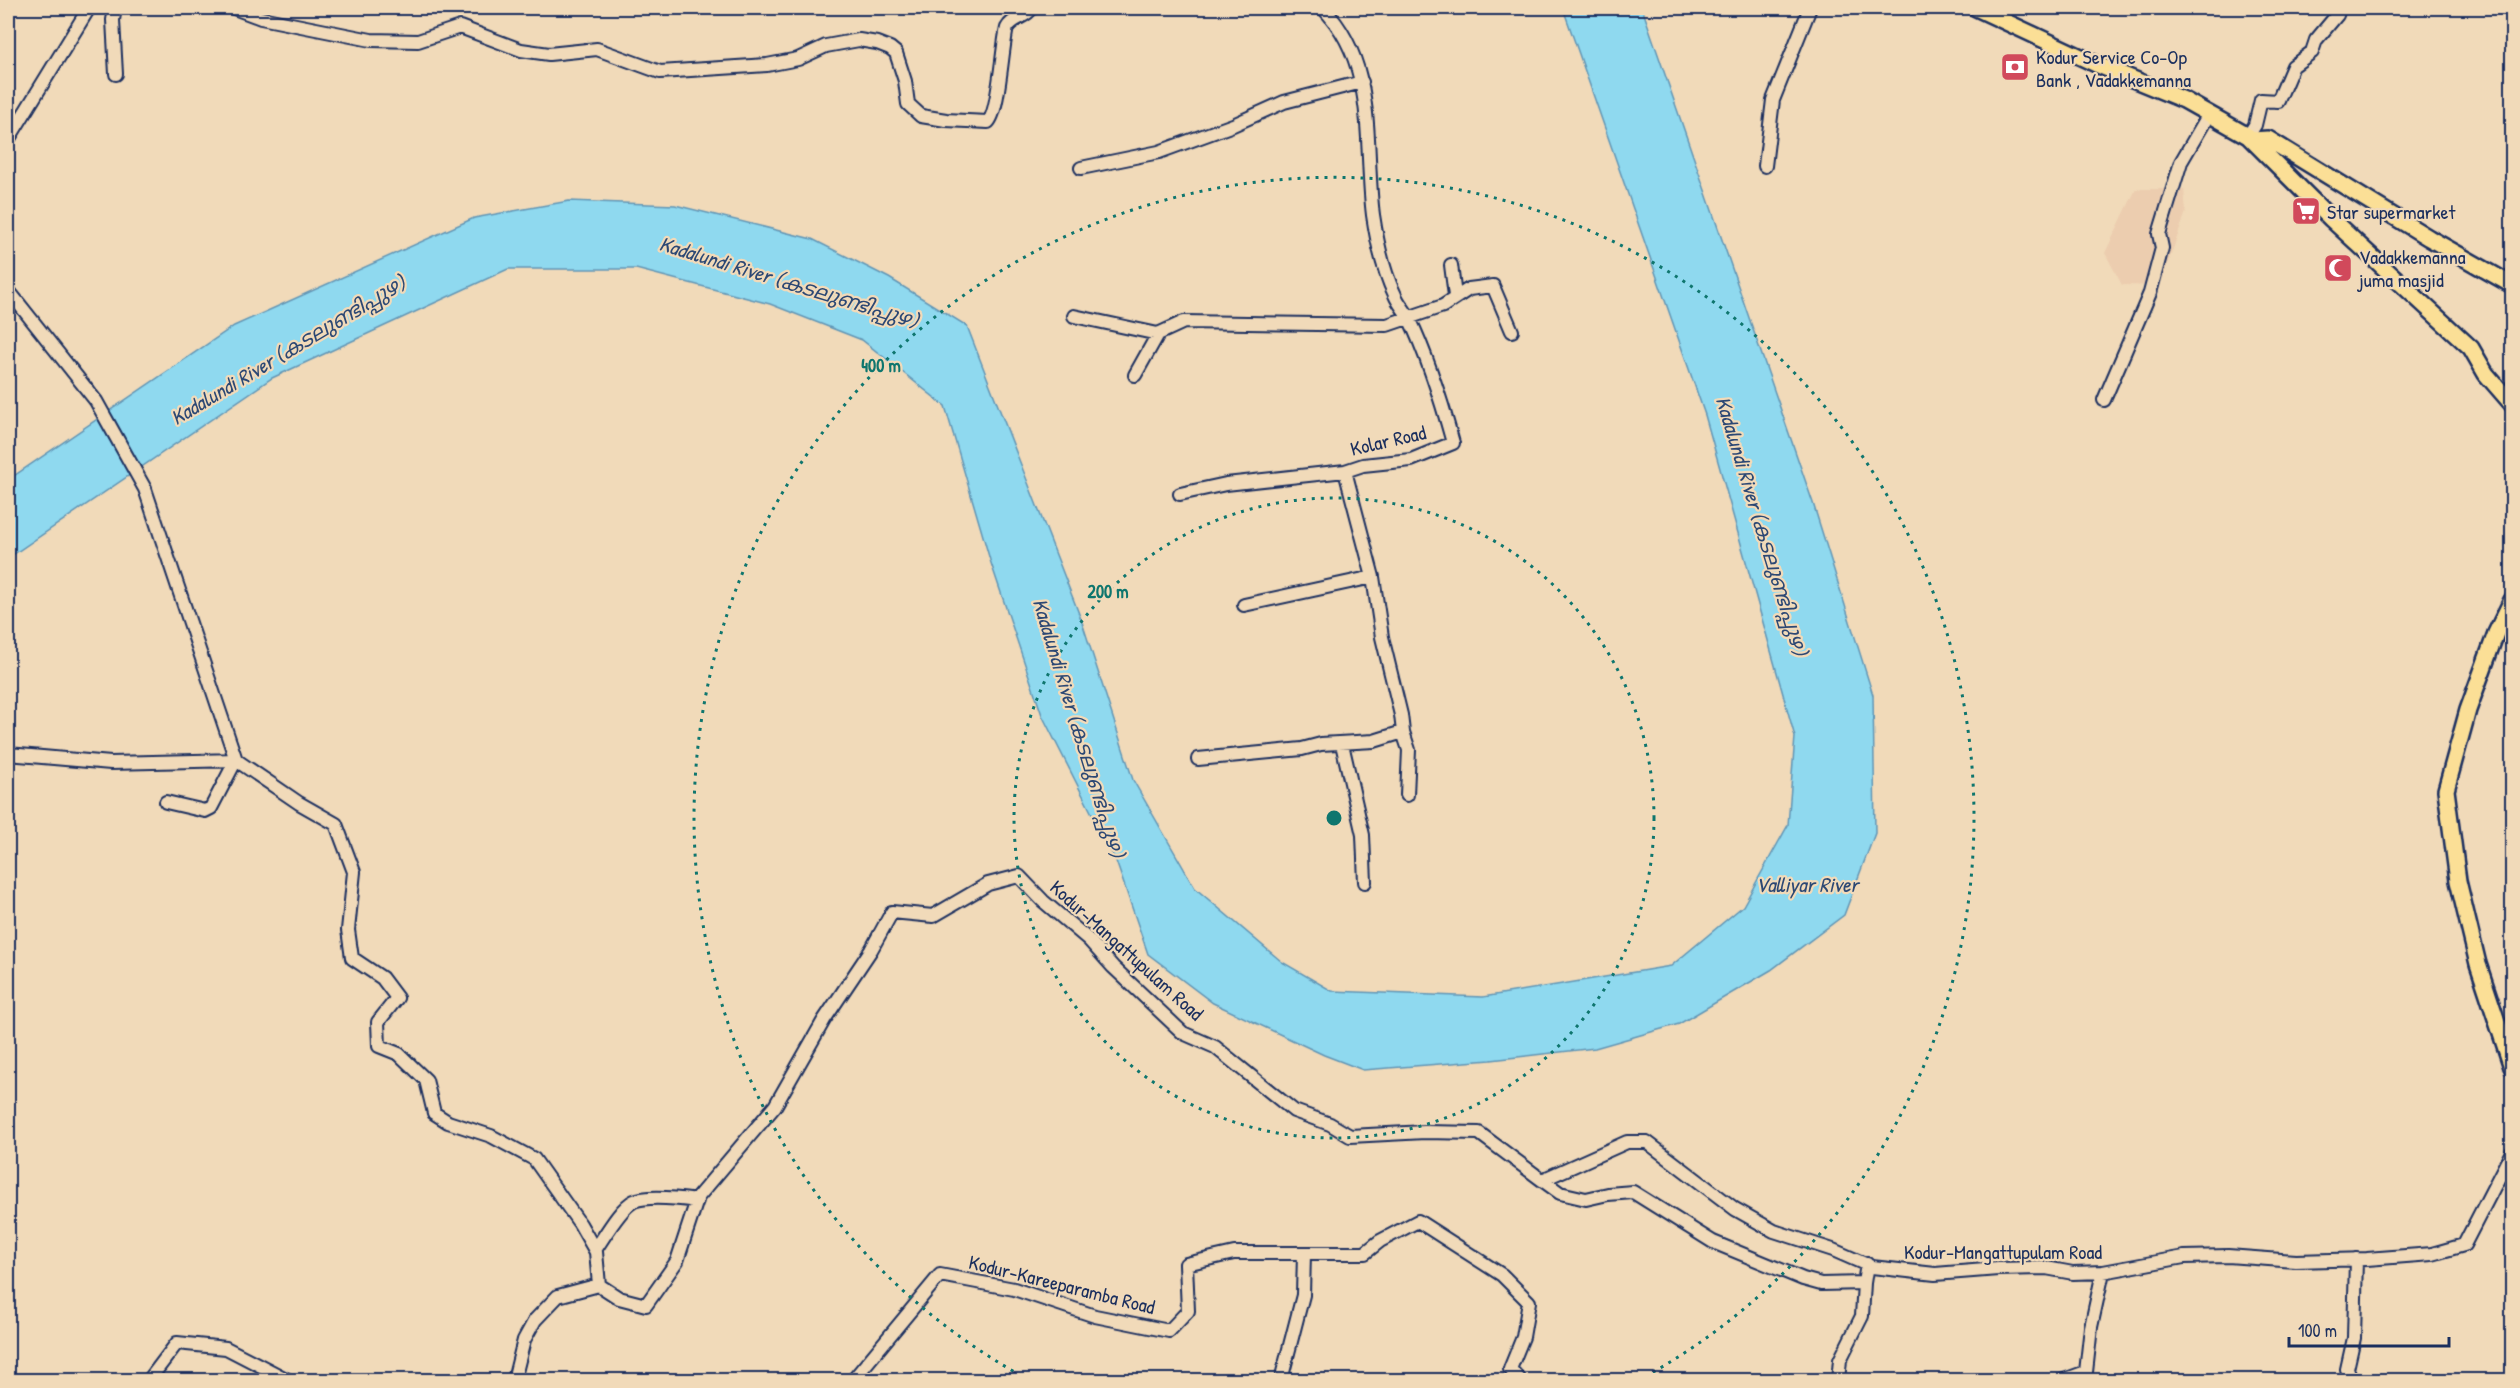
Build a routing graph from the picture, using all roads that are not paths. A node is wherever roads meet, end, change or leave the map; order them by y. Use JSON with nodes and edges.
{"nodes":[{"id":1,"x":89,"y":8,"type":"edge"},
{"id":2,"x":116,"y":8,"type":"edge"},
{"id":3,"x":234,"y":8,"type":"edge"},
{"id":4,"x":1032,"y":8,"type":"edge"},
{"id":5,"x":1323,"y":8,"type":"edge"},
{"id":6,"x":1810,"y":8,"type":"edge"},
{"id":7,"x":1976,"y":8,"type":"edge"},
{"id":8,"x":2339,"y":8,"type":"edge"},
{"id":9,"x":116,"y":74,"type":"dead end"},
{"id":10,"x":1362,"y":82,"type":"junction"},
{"id":11,"x":2209,"y":114,"type":"junction"},
{"id":12,"x":2250,"y":138,"type":"junction"},
{"id":13,"x":8,"y":140,"type":"edge"},
{"id":14,"x":1765,"y":166,"type":"dead end"},
{"id":15,"x":1081,"y":168,"type":"dead end"},
{"id":16,"x":1451,"y":265,"type":"dead end"},
{"id":17,"x":2512,"y":285,"type":"edge"},
{"id":18,"x":8,"y":290,"type":"edge"},
{"id":19,"x":1455,"y":296,"type":"junction"},
{"id":20,"x":1074,"y":316,"type":"dead end"},
{"id":21,"x":1409,"y":316,"type":"junction"},
{"id":22,"x":1512,"y":331,"type":"dead end"},
{"id":23,"x":1158,"y":334,"type":"junction"},
{"id":24,"x":1135,"y":375,"type":"dead end"},
{"id":25,"x":2104,"y":400,"type":"dead end"},
{"id":26,"x":2512,"y":404,"type":"edge"},
{"id":27,"x":1345,"y":471,"type":"junction"},
{"id":28,"x":1180,"y":495,"type":"dead end"},
{"id":29,"x":1373,"y":577,"type":"junction"},
{"id":30,"x":2512,"y":600,"type":"edge"},
{"id":31,"x":1244,"y":604,"type":"dead end"},
{"id":32,"x":1403,"y":732,"type":"junction"},
{"id":33,"x":1342,"y":744,"type":"junction"},
{"id":34,"x":8,"y":754,"type":"edge"},
{"id":35,"x":1198,"y":759,"type":"dead end"},
{"id":36,"x":236,"y":760,"type":"junction"},
{"id":37,"x":1407,"y":795,"type":"dead end"},
{"id":38,"x":166,"y":802,"type":"dead end"},
{"id":39,"x":1365,"y":882,"type":"dead end"},
{"id":40,"x":2512,"y":1067,"type":"edge"},
{"id":41,"x":2512,"y":1152,"type":"edge"},
{"id":42,"x":1542,"y":1180,"type":"junction"},
{"id":43,"x":697,"y":1200,"type":"junction"},
{"id":44,"x":594,"y":1250,"type":"junction"},
{"id":45,"x":1304,"y":1253,"type":"junction"},
{"id":46,"x":2356,"y":1259,"type":"junction"},
{"id":47,"x":1867,"y":1264,"type":"junction"},
{"id":48,"x":2103,"y":1272,"type":"junction"},
{"id":49,"x":1864,"y":1283,"type":"junction"},
{"id":50,"x":599,"y":1285,"type":"junction"},
{"id":51,"x":149,"y":1380,"type":"edge"},
{"id":52,"x":288,"y":1380,"type":"edge"},
{"id":53,"x":514,"y":1380,"type":"edge"},
{"id":54,"x":853,"y":1380,"type":"edge"},
{"id":55,"x":1281,"y":1380,"type":"edge"},
{"id":56,"x":1518,"y":1380,"type":"edge"},
{"id":57,"x":1838,"y":1380,"type":"edge"},
{"id":58,"x":2064,"y":1380,"type":"edge"},
{"id":59,"x":2351,"y":1380,"type":"edge"}],
"edges":[{"from":1,"to":13,"type":"street"},
{"from":2,"to":9,"type":"street"},
{"from":3,"to":4,"type":"street"},
{"from":5,"to":10,"type":"street","name":"Kolar Road"},
{"from":6,"to":14,"type":"street"},
{"from":7,"to":11,"type":"main road"},
{"from":8,"to":12,"type":"street"},
{"from":10,"to":15,"type":"street"},
{"from":10,"to":21,"type":"street","name":"Kolar Road"},
{"from":11,"to":12,"type":"main road"},
{"from":11,"to":25,"type":"street"},
{"from":12,"to":17,"type":"main road"},
{"from":12,"to":26,"type":"main road"},
{"from":16,"to":19,"type":"street"},
{"from":18,"to":36,"type":"street"},
{"from":19,"to":21,"type":"street"},
{"from":19,"to":22,"type":"street"},
{"from":20,"to":23,"type":"street"},
{"from":21,"to":23,"type":"street"},
{"from":21,"to":27,"type":"street","name":"Kolar Road"},
{"from":23,"to":24,"type":"street"},
{"from":27,"to":28,"type":"street"},
{"from":27,"to":29,"type":"street","name":"Kolar Road"},
{"from":29,"to":31,"type":"street"},
{"from":29,"to":32,"type":"street","name":"Kolar Road"},
{"from":30,"to":40,"type":"main road"},
{"from":32,"to":33,"type":"street"},
{"from":32,"to":37,"type":"street","name":"Kolar Road"},
{"from":33,"to":35,"type":"street"},
{"from":33,"to":39,"type":"street"},
{"from":34,"to":36,"type":"street"},
{"from":36,"to":38,"type":"street"},
{"from":36,"to":44,"type":"street"},
{"from":41,"to":46,"type":"street","name":"Kodur-Mangattupulam Road"},
{"from":42,"to":43,"type":"street","name":"Kodur-Mangattupulam Road"},
{"from":42,"to":47,"type":"street","name":"Kodur-Mangattupulam Road"},
{"from":42,"to":49,"type":"street"},
{"from":43,"to":44,"type":"street"},
{"from":43,"to":50,"type":"street","name":"Kodur-Mangattupulam Road"},
{"from":44,"to":50,"type":"street"},
{"from":45,"to":54,"type":"street","name":"Kodur-Kareeparamba Road"},
{"from":45,"to":55,"type":"street"},
{"from":45,"to":56,"type":"street","name":"Kodur-Kareeparamba Road"},
{"from":46,"to":48,"type":"street","name":"Kodur-Mangattupulam Road"},
{"from":46,"to":59,"type":"street"},
{"from":47,"to":48,"type":"street","name":"Kodur-Mangattupulam Road"},
{"from":47,"to":49,"type":"street"},
{"from":48,"to":58,"type":"street"},
{"from":49,"to":57,"type":"street"},
{"from":50,"to":53,"type":"street"},
{"from":51,"to":52,"type":"street"}]}
